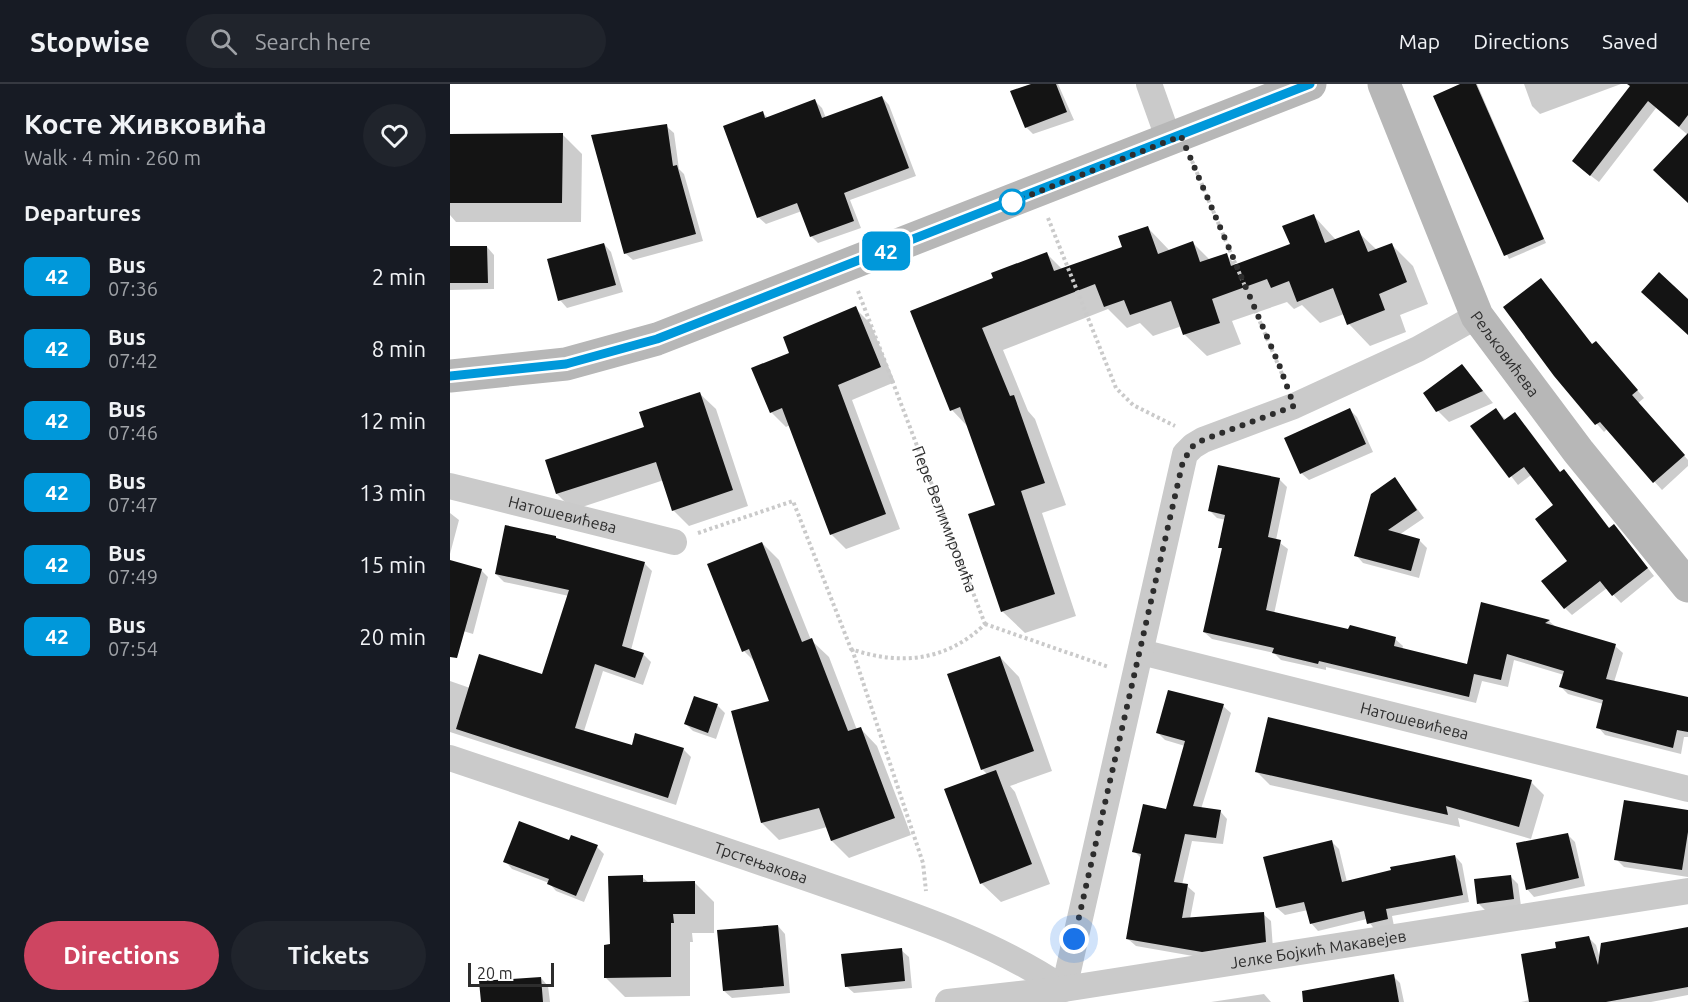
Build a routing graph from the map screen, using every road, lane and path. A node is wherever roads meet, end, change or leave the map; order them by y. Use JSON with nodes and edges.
{"nodes":[{"id":1,"x":1149,"y":84,"type":"edge"},
{"id":2,"x":1310,"y":84,"type":"edge"},
{"id":3,"x":1384,"y":84,"type":"edge"},
{"id":4,"x":1175,"y":138,"type":"junction"},
{"id":5,"x":1044,"y":206,"type":"dead end"},
{"id":6,"x":857,"y":289,"type":"dead end"},
{"id":7,"x":1477,"y":316,"type":"junction"},
{"id":8,"x":450,"y":376,"type":"edge"},
{"id":9,"x":1294,"y":406,"type":"junction"},
{"id":10,"x":1203,"y":440,"type":"junction"},
{"id":11,"x":450,"y":486,"type":"edge"},
{"id":12,"x":674,"y":542,"type":"joint"},
{"id":13,"x":1688,"y":586,"type":"edge"},
{"id":14,"x":985,"y":624,"type":"junction"},
{"id":15,"x":851,"y":649,"type":"junction"},
{"id":16,"x":1138,"y":664,"type":"junction"},
{"id":17,"x":450,"y":758,"type":"edge"},
{"id":18,"x":1688,"y":789,"type":"edge"},
{"id":19,"x":1688,"y":891,"type":"edge"},
{"id":20,"x":930,"y":923,"type":"junction"},
{"id":21,"x":1064,"y":989,"type":"junction"},
{"id":22,"x":948,"y":1002,"type":"edge"}],
"edges":[{"from":1,"to":4,"type":"street"},
{"from":2,"to":4,"type":"main road"},
{"from":3,"to":7,"type":"main road","name":"Рељковићева"},
{"from":4,"to":8,"type":"main road"},
{"from":4,"to":9,"type":"path"},
{"from":5,"to":10,"type":"path"},
{"from":6,"to":14,"type":"path","name":"Пере Велимировића"},
{"from":7,"to":9,"type":"street"},
{"from":7,"to":13,"type":"main road","name":"Рељковићева"},
{"from":9,"to":10,"type":"street"},
{"from":10,"to":16,"type":"street"},
{"from":11,"to":12,"type":"street","name":"Натошевићева"},
{"from":12,"to":15,"type":"path"},
{"from":14,"to":15,"type":"path"},
{"from":14,"to":16,"type":"path"},
{"from":15,"to":20,"type":"path"},
{"from":16,"to":18,"type":"street","name":"Натошевићева"},
{"from":16,"to":21,"type":"street"},
{"from":17,"to":20,"type":"street","name":"Трстењакова"},
{"from":19,"to":21,"type":"street","name":"Јелке Бојкић Макавејев"},
{"from":20,"to":21,"type":"street","name":"Трстењакова"},
{"from":21,"to":22,"type":"street","name":"Јелке Бојкић Макавејев"}]}
